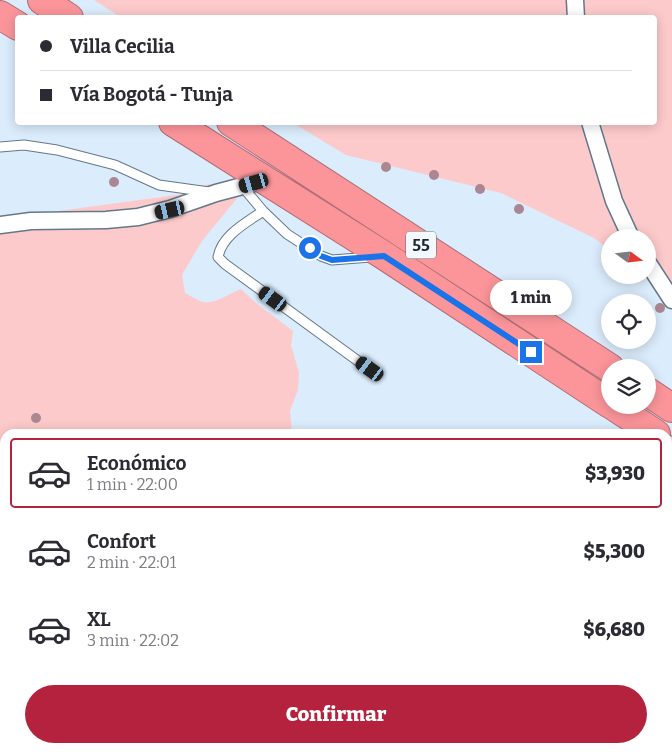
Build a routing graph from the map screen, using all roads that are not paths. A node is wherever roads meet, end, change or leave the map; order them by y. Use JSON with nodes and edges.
{"nodes":[{"id":1,"x":42,"y":0,"type":"edge"},
{"id":2,"x":575,"y":0,"type":"edge"},
{"id":3,"x":0,"y":15,"type":"edge"},
{"id":4,"x":64,"y":15,"type":"edge"},
{"id":5,"x":576,"y":15,"type":"edge"},
{"id":6,"x":15,"y":24,"type":"edge"},
{"id":7,"x":177,"y":125,"type":"edge"},
{"id":8,"x":236,"y":125,"type":"edge"},
{"id":9,"x":591,"y":125,"type":"edge"},
{"id":10,"x":0,"y":146,"type":"edge"},
{"id":11,"x":254,"y":183,"type":"junction"},
{"id":12,"x":216,"y":193,"type":"junction"},
{"id":13,"x":262,"y":211,"type":"junction"},
{"id":14,"x":0,"y":225,"type":"edge"},
{"id":15,"x":627,"y":229,"type":"edge"},
{"id":16,"x":384,"y":256,"type":"junction"},
{"id":17,"x":656,"y":275,"type":"edge"},
{"id":18,"x":672,"y":300,"type":"edge"},
{"id":19,"x":601,"y":362,"type":"edge"},
{"id":20,"x":370,"y":369,"type":"dead end"},
{"id":21,"x":601,"y":397,"type":"edge"},
{"id":22,"x":656,"y":397,"type":"edge"},
{"id":23,"x":672,"y":408,"type":"edge"},
{"id":24,"x":626,"y":414,"type":"edge"},
{"id":25,"x":647,"y":429,"type":"edge"}],
"edges":[{"from":1,"to":4,"type":"highway"},
{"from":2,"to":5,"type":"street"},
{"from":3,"to":6,"type":"highway"},
{"from":7,"to":11,"type":"highway","number":"55"},
{"from":8,"to":19,"type":"highway","number":"55"},
{"from":9,"to":15,"type":"street"},
{"from":10,"to":12,"type":"lane"},
{"from":11,"to":12,"type":"street"},
{"from":11,"to":13,"type":"lane"},
{"from":11,"to":16,"type":"highway","number":"55"},
{"from":12,"to":14,"type":"street"},
{"from":13,"to":16,"type":"lane"},
{"from":13,"to":20,"type":"lane"},
{"from":16,"to":21,"type":"highway","number":"55"},
{"from":17,"to":18,"type":"street"},
{"from":22,"to":23,"type":"highway"},
{"from":24,"to":25,"type":"highway","number":"55"}]}
